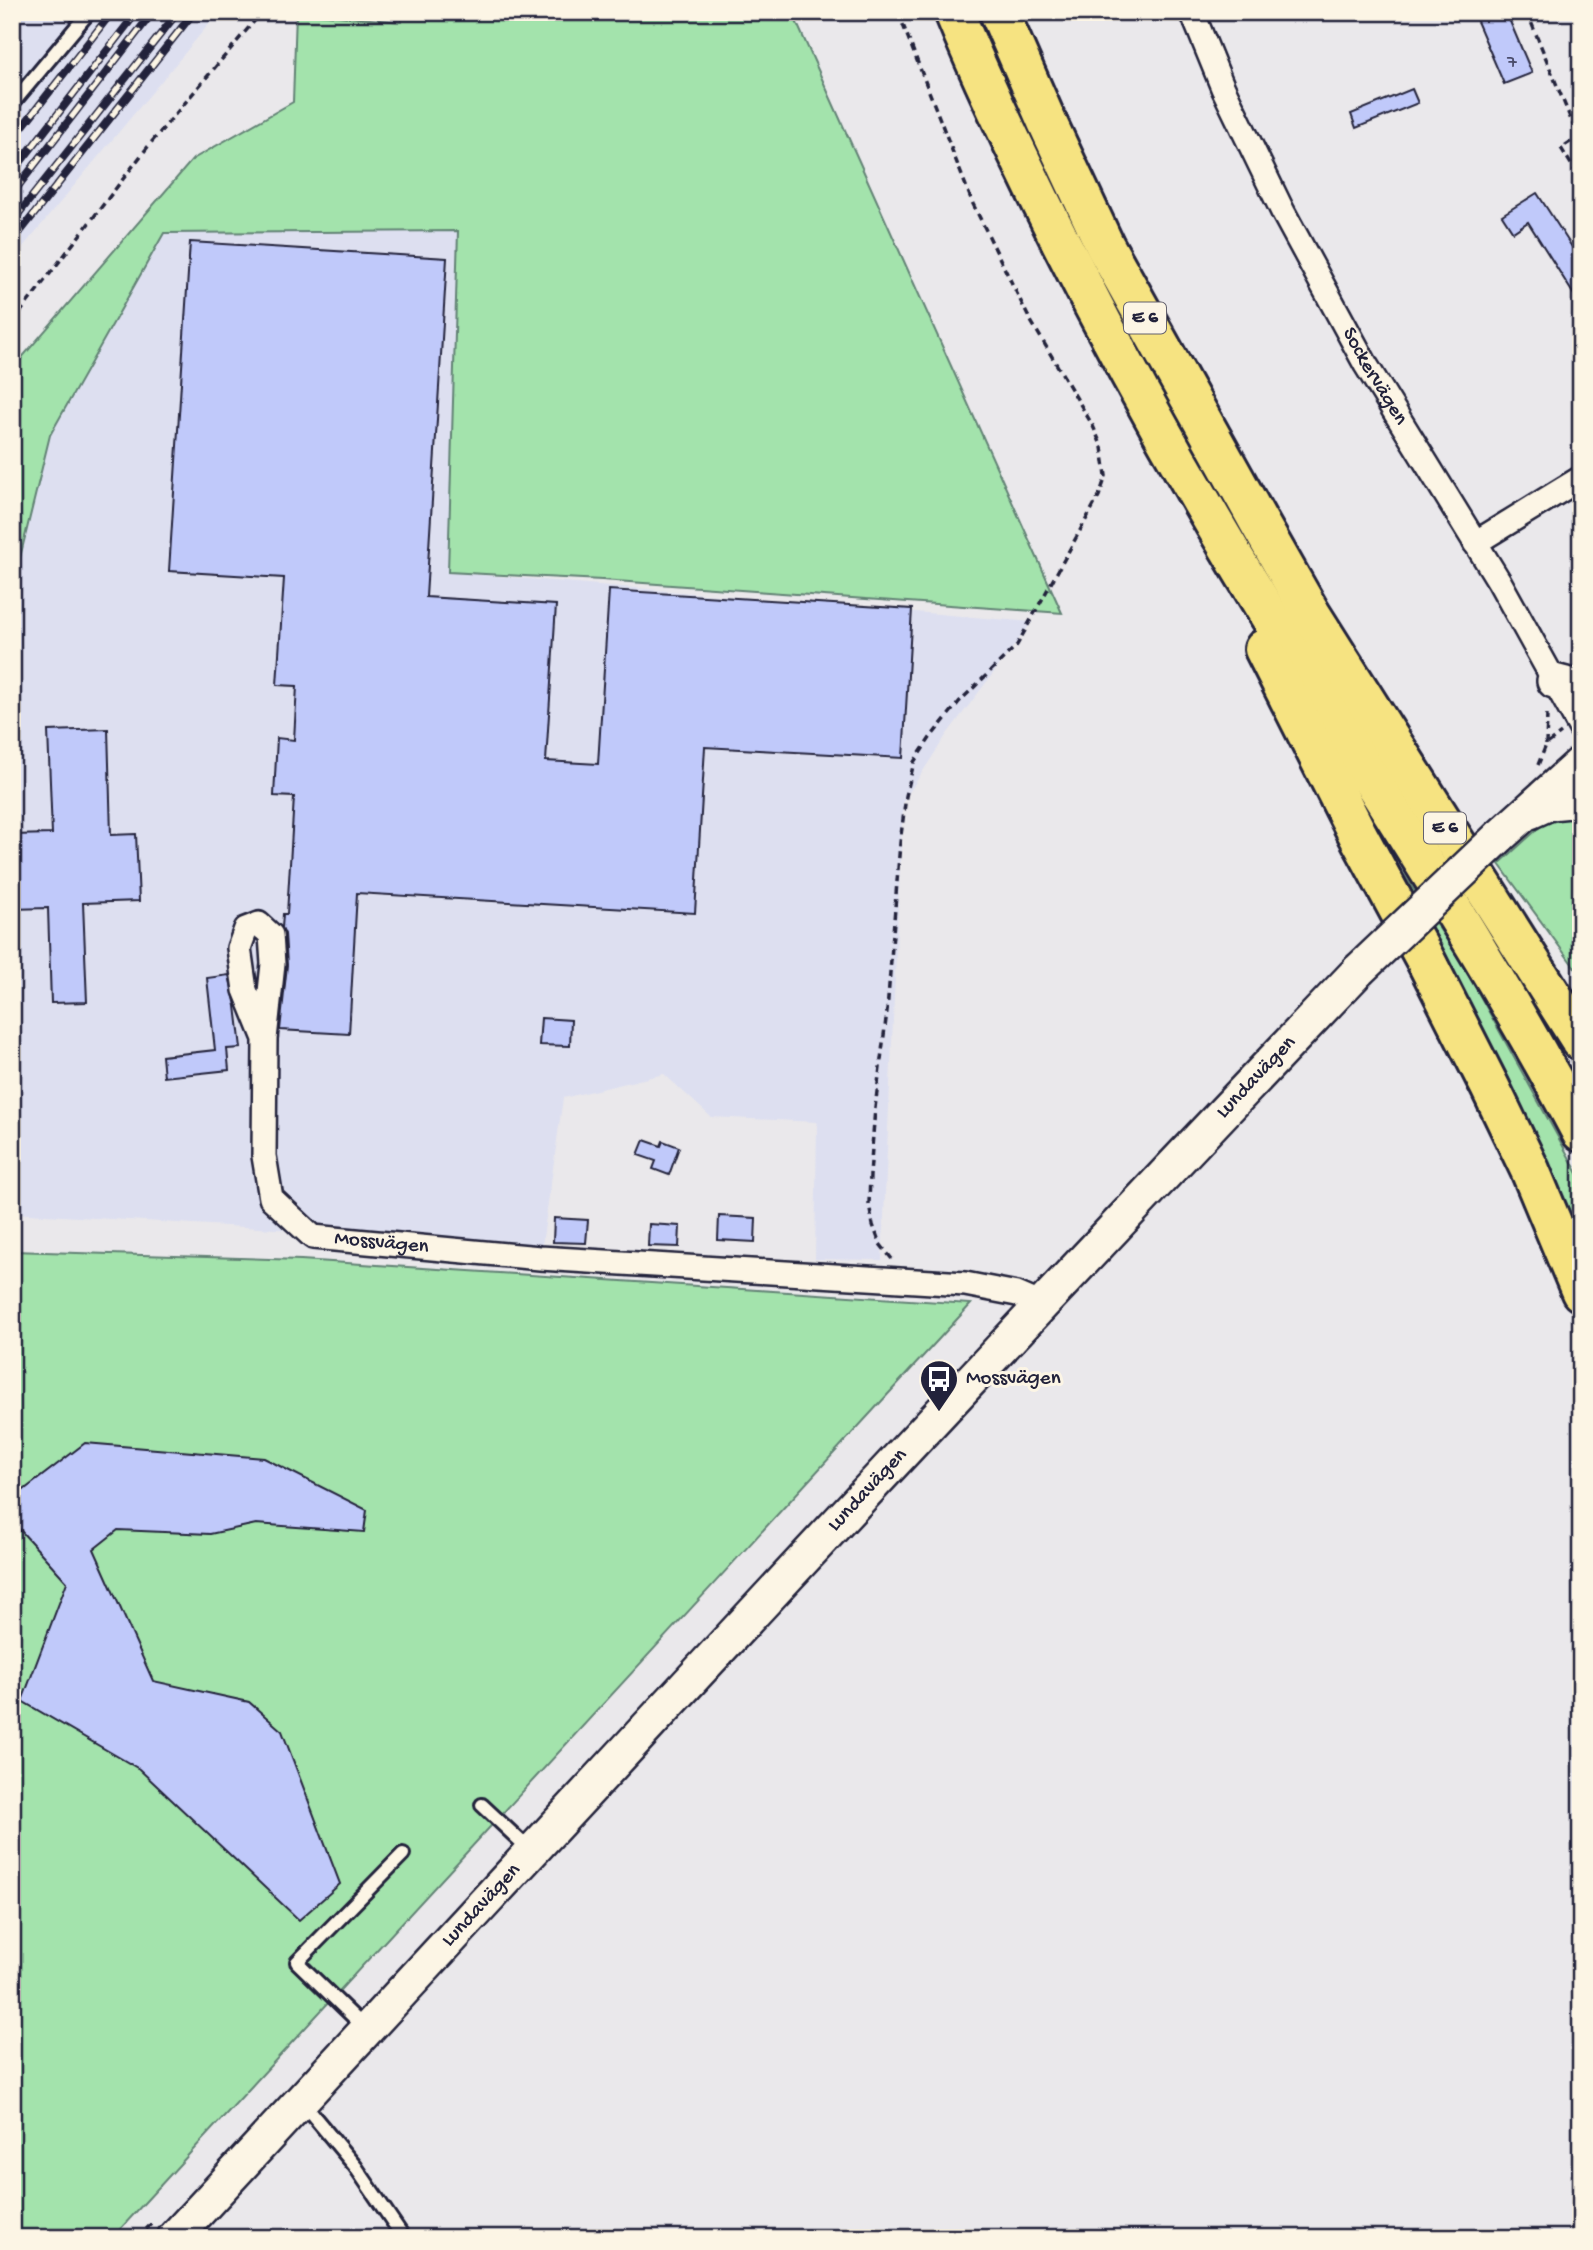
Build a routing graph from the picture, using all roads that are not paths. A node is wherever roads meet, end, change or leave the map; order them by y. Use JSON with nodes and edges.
{"nodes":[{"id":1,"x":89,"y":12,"type":"edge"},
{"id":2,"x":954,"y":12,"type":"edge"},
{"id":3,"x":999,"y":12,"type":"edge"},
{"id":4,"x":1192,"y":12,"type":"edge"},
{"id":5,"x":12,"y":104,"type":"edge"},
{"id":6,"x":1177,"y":459,"type":"junction"},
{"id":7,"x":1581,"y":478,"type":"edge"},
{"id":8,"x":1475,"y":543,"type":"junction"},
{"id":9,"x":1311,"y":614,"type":"junction"},
{"id":10,"x":1567,"y":685,"type":"edge"},
{"id":11,"x":1581,"y":729,"type":"edge"},
{"id":12,"x":1581,"y":763,"type":"edge"},
{"id":13,"x":1581,"y":800,"type":"edge"},
{"id":14,"x":1510,"y":826,"type":"junction"},
{"id":15,"x":1581,"y":992,"type":"edge"},
{"id":16,"x":265,"y":1039,"type":"dead end"},
{"id":17,"x":1581,"y":1041,"type":"edge"},
{"id":18,"x":1581,"y":1132,"type":"edge"},
{"id":19,"x":1581,"y":1292,"type":"edge"},
{"id":20,"x":1040,"y":1304,"type":"junction"},
{"id":21,"x":482,"y":1805,"type":"dead end"},
{"id":22,"x":531,"y":1851,"type":"junction"},
{"id":23,"x":403,"y":1854,"type":"dead end"},
{"id":24,"x":366,"y":2029,"type":"junction"},
{"id":25,"x":301,"y":2100,"type":"junction"},
{"id":26,"x":174,"y":2238,"type":"edge"},
{"id":27,"x":404,"y":2238,"type":"edge"}],
"edges":[{"from":1,"to":5,"type":"lane"},
{"from":2,"to":6,"type":"highway","number":"E 6"},
{"from":3,"to":9,"type":"highway","number":"E 6"},
{"from":4,"to":8,"type":"street","name":"Sockervägen"},
{"from":6,"to":18,"type":"highway","number":"E 6"},
{"from":6,"to":19,"type":"highway"},
{"from":7,"to":8,"type":"street"},
{"from":8,"to":10,"type":"street","name":"Sockervägen"},
{"from":9,"to":15,"type":"highway"},
{"from":9,"to":17,"type":"highway","number":"E 6"},
{"from":10,"to":11,"type":"street","name":"Sockervägen"},
{"from":12,"to":14,"type":"main road","name":"Lundavägen"},
{"from":13,"to":14,"type":"main road"},
{"from":14,"to":20,"type":"main road","name":"Lundavägen","bridge":true},
{"from":16,"to":20,"type":"street","name":"Mossvägen"},
{"from":20,"to":22,"type":"main road","name":"Lundavägen"},
{"from":21,"to":22,"type":"lane"},
{"from":22,"to":24,"type":"main road","name":"Lundavägen"},
{"from":23,"to":24,"type":"lane"},
{"from":24,"to":25,"type":"main road","name":"Lundavägen"},
{"from":25,"to":26,"type":"main road","name":"Lundavägen"},
{"from":25,"to":27,"type":"lane"}]}
